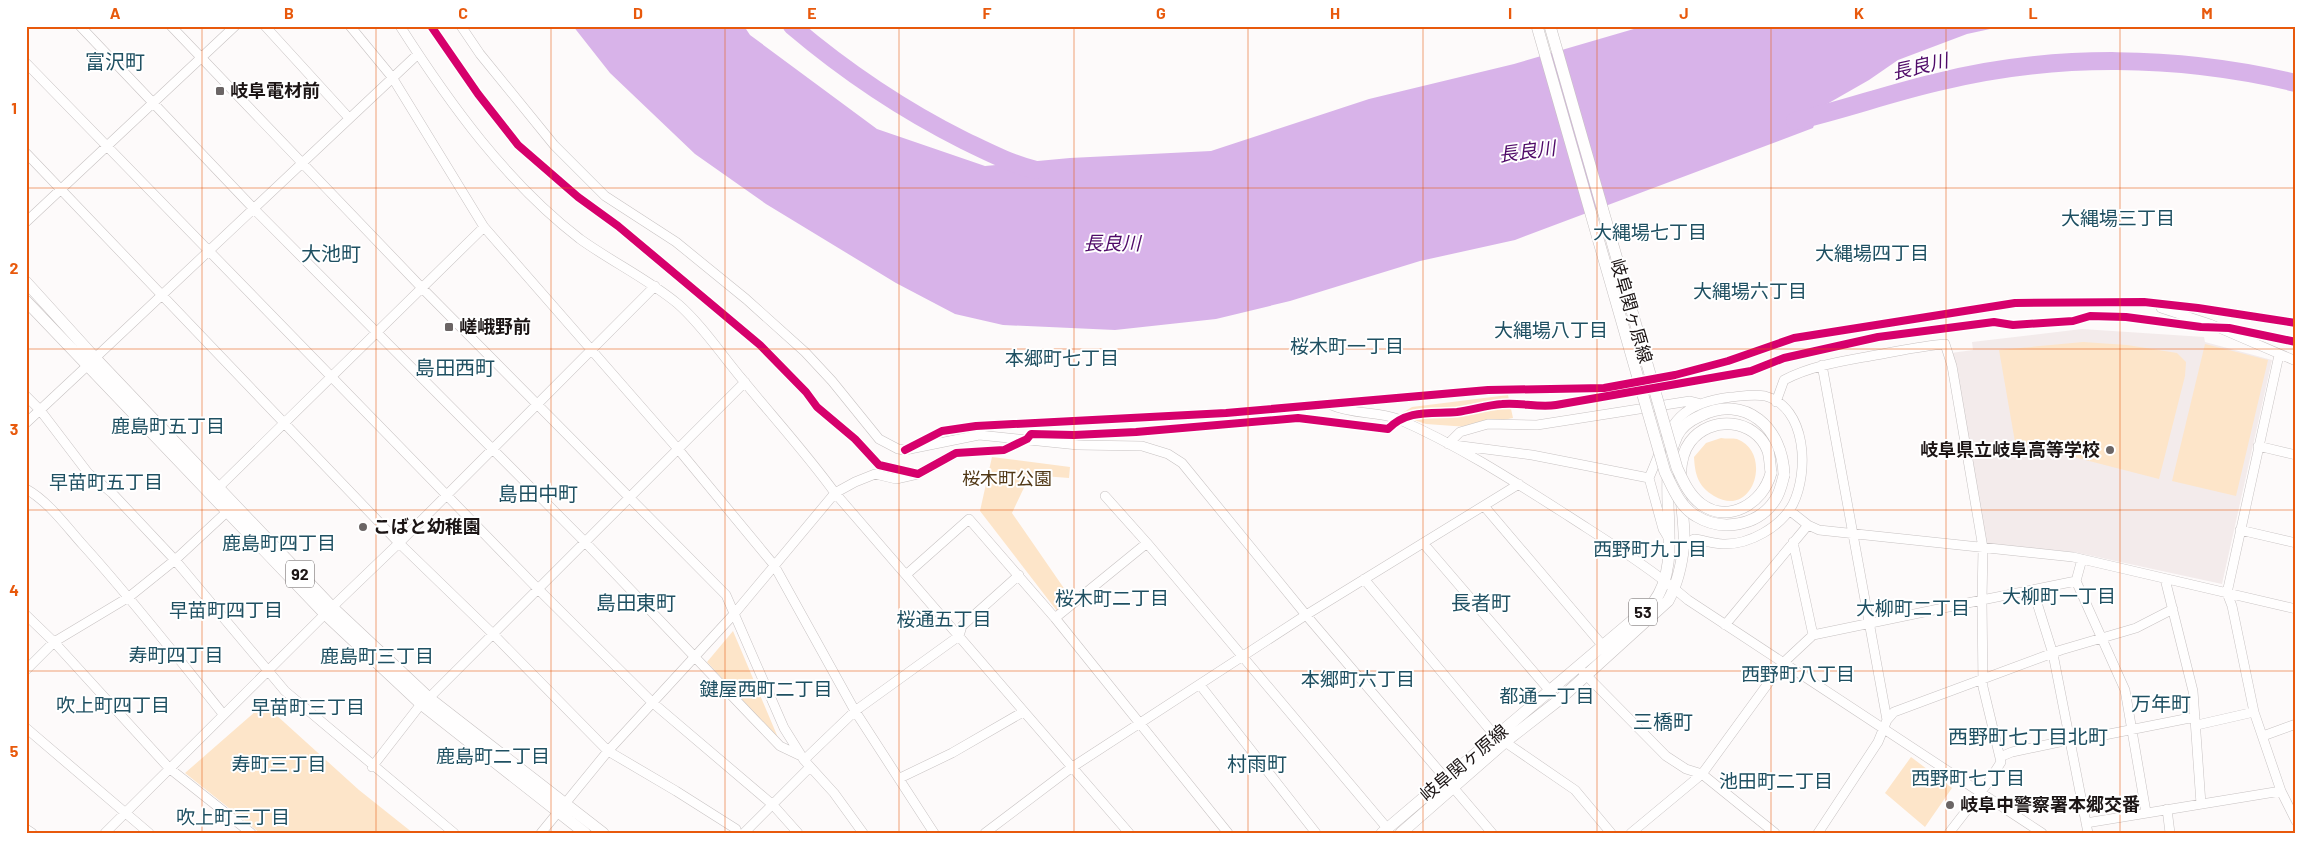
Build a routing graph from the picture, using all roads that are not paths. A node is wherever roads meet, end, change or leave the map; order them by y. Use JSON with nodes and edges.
{"nodes":[{"id":1,"x":80,"y":26,"type":"edge"},
{"id":2,"x":171,"y":26,"type":"edge"},
{"id":3,"x":235,"y":26,"type":"edge"},
{"id":4,"x":265,"y":26,"type":"edge"},
{"id":5,"x":350,"y":26,"type":"edge"},
{"id":6,"x":400,"y":26,"type":"edge"},
{"id":7,"x":431,"y":26,"type":"edge"},
{"id":8,"x":461,"y":26,"type":"edge"},
{"id":9,"x":1537,"y":26,"type":"edge"},
{"id":10,"x":1550,"y":26,"type":"edge"},
{"id":11,"x":418,"y":54,"type":"junction"},
{"id":12,"x":201,"y":58,"type":"junction"},
{"id":13,"x":26,"y":63,"type":"edge"},
{"id":14,"x":392,"y":77,"type":"junction"},
{"id":15,"x":152,"y":102,"type":"junction"},
{"id":16,"x":349,"y":118,"type":"junction"},
{"id":17,"x":107,"y":146,"type":"junction"},
{"id":18,"x":26,"y":153,"type":"edge"},
{"id":19,"x":302,"y":162,"type":"junction"},
{"id":20,"x":60,"y":188,"type":"junction"},
{"id":21,"x":254,"y":209,"type":"junction"},
{"id":22,"x":26,"y":222,"type":"edge"},
{"id":23,"x":484,"y":226,"type":"junction"},
{"id":24,"x":208,"y":250,"type":"junction"},
{"id":25,"x":26,"y":282,"type":"edge"},
{"id":26,"x":655,"y":286,"type":"junction"},
{"id":27,"x":422,"y":288,"type":"junction"},
{"id":28,"x":162,"y":295,"type":"junction"},
{"id":29,"x":26,"y":301,"type":"edge"},
{"id":30,"x":2144,"y":302,"type":"junction"},
{"id":31,"x":2296,"y":323,"type":"edge"},
{"id":32,"x":376,"y":333,"type":"junction"},
{"id":33,"x":591,"y":351,"type":"junction"},
{"id":34,"x":2279,"y":355,"type":"junction"},
{"id":35,"x":2296,"y":361,"type":"edge"},
{"id":36,"x":91,"y":362,"type":"junction"},
{"id":37,"x":1822,"y":365,"type":"junction"},
{"id":38,"x":331,"y":378,"type":"junction"},
{"id":39,"x":745,"y":382,"type":"junction"},
{"id":40,"x":26,"y":396,"type":"edge"},
{"id":41,"x":1776,"y":402,"type":"junction"},
{"id":42,"x":537,"y":404,"type":"junction"},
{"id":43,"x":1698,"y":404,"type":"junction"},
{"id":44,"x":1331,"y":405,"type":"junction"},
{"id":45,"x":40,"y":410,"type":"junction"},
{"id":46,"x":26,"y":423,"type":"edge"},
{"id":47,"x":286,"y":423,"type":"junction"},
{"id":48,"x":1027,"y":439,"type":"junction"},
{"id":49,"x":1448,"y":444,"type":"junction"},
{"id":50,"x":2258,"y":446,"type":"junction"},
{"id":51,"x":678,"y":449,"type":"junction"},
{"id":52,"x":492,"y":450,"type":"junction"},
{"id":53,"x":905,"y":450,"type":"junction"},
{"id":54,"x":2296,"y":454,"type":"edge"},
{"id":55,"x":918,"y":474,"type":"junction"},
{"id":56,"x":1649,"y":478,"type":"junction"},
{"id":57,"x":1519,"y":484,"type":"junction"},
{"id":58,"x":218,"y":488,"type":"junction"},
{"id":59,"x":26,"y":489,"type":"edge"},
{"id":60,"x":835,"y":493,"type":"junction"},
{"id":61,"x":446,"y":496,"type":"junction"},
{"id":62,"x":1105,"y":496,"type":"dead end"},
{"id":63,"x":630,"y":497,"type":"junction"},
{"id":64,"x":1484,"y":506,"type":"junction"},
{"id":65,"x":231,"y":508,"type":"junction"},
{"id":66,"x":1789,"y":510,"type":"junction"},
{"id":67,"x":1808,"y":525,"type":"junction"},
{"id":68,"x":2240,"y":530,"type":"junction"},
{"id":69,"x":1854,"y":534,"type":"junction"},
{"id":70,"x":1670,"y":541,"type":"junction"},
{"id":71,"x":585,"y":542,"type":"junction"},
{"id":72,"x":1793,"y":542,"type":"junction"},
{"id":73,"x":400,"y":543,"type":"junction"},
{"id":74,"x":1147,"y":543,"type":"junction"},
{"id":75,"x":1423,"y":543,"type":"junction"},
{"id":76,"x":2296,"y":543,"type":"edge"},
{"id":77,"x":1683,"y":547,"type":"junction"},
{"id":78,"x":1983,"y":548,"type":"junction"},
{"id":79,"x":2082,"y":559,"type":"junction"},
{"id":80,"x":175,"y":560,"type":"junction"},
{"id":81,"x":774,"y":565,"type":"junction"},
{"id":82,"x":907,"y":574,"type":"junction"},
{"id":83,"x":1019,"y":575,"type":"junction"},
{"id":84,"x":1364,"y":579,"type":"junction"},
{"id":85,"x":2165,"y":579,"type":"junction"},
{"id":86,"x":1664,"y":581,"type":"junction"},
{"id":87,"x":2076,"y":581,"type":"junction"},
{"id":88,"x":538,"y":589,"type":"junction"},
{"id":89,"x":1674,"y":589,"type":"junction"},
{"id":90,"x":2033,"y":590,"type":"junction"},
{"id":91,"x":2227,"y":593,"type":"junction"},
{"id":92,"x":129,"y":597,"type":"junction"},
{"id":93,"x":1982,"y":600,"type":"junction"},
{"id":94,"x":2173,"y":609,"type":"junction"},
{"id":95,"x":2296,"y":609,"type":"edge"},
{"id":96,"x":328,"y":611,"type":"junction"},
{"id":97,"x":734,"y":614,"type":"junction"},
{"id":98,"x":26,"y":615,"type":"edge"},
{"id":99,"x":1306,"y":616,"type":"junction"},
{"id":100,"x":1055,"y":618,"type":"junction"},
{"id":101,"x":1870,"y":623,"type":"junction"},
{"id":102,"x":1725,"y":624,"type":"junction"},
{"id":103,"x":493,"y":634,"type":"junction"},
{"id":104,"x":1813,"y":635,"type":"junction"},
{"id":105,"x":959,"y":636,"type":"junction"},
{"id":106,"x":2103,"y":638,"type":"junction"},
{"id":107,"x":54,"y":642,"type":"junction"},
{"id":108,"x":1603,"y":646,"type":"junction"},
{"id":109,"x":2053,"y":654,"type":"junction"},
{"id":110,"x":694,"y":657,"type":"junction"},
{"id":111,"x":1241,"y":657,"type":"junction"},
{"id":112,"x":1783,"y":663,"type":"junction"},
{"id":113,"x":26,"y":670,"type":"edge"},
{"id":114,"x":1582,"y":671,"type":"junction"},
{"id":115,"x":266,"y":672,"type":"junction"},
{"id":116,"x":1982,"y":680,"type":"junction"},
{"id":117,"x":1200,"y":685,"type":"junction"},
{"id":118,"x":1550,"y":691,"type":"junction"},
{"id":119,"x":425,"y":701,"type":"junction"},
{"id":120,"x":654,"y":703,"type":"junction"},
{"id":121,"x":855,"y":711,"type":"junction"},
{"id":122,"x":1023,"y":712,"type":"junction"},
{"id":123,"x":2254,"y":712,"type":"junction"},
{"id":124,"x":223,"y":714,"type":"junction"},
{"id":125,"x":1887,"y":720,"type":"junction"},
{"id":126,"x":2196,"y":721,"type":"junction"},
{"id":127,"x":1141,"y":724,"type":"junction"},
{"id":128,"x":2296,"y":724,"type":"edge"},
{"id":129,"x":26,"y":728,"type":"edge"},
{"id":130,"x":1883,"y":729,"type":"junction"},
{"id":131,"x":2131,"y":730,"type":"junction"},
{"id":132,"x":2263,"y":736,"type":"junction"},
{"id":133,"x":1500,"y":739,"type":"junction"},
{"id":134,"x":2069,"y":741,"type":"junction"},
{"id":135,"x":608,"y":751,"type":"junction"},
{"id":136,"x":2000,"y":757,"type":"junction"},
{"id":137,"x":805,"y":761,"type":"junction"},
{"id":138,"x":372,"y":767,"type":"junction"},
{"id":139,"x":169,"y":768,"type":"junction"},
{"id":140,"x":1070,"y":768,"type":"junction"},
{"id":141,"x":1702,"y":774,"type":"junction"},
{"id":142,"x":900,"y":778,"type":"junction"},
{"id":143,"x":1449,"y":784,"type":"junction"},
{"id":144,"x":2281,"y":791,"type":"junction"},
{"id":145,"x":1980,"y":793,"type":"junction"},
{"id":146,"x":2201,"y":804,"type":"junction"},
{"id":147,"x":773,"y":805,"type":"junction"},
{"id":148,"x":560,"y":808,"type":"junction"},
{"id":149,"x":2167,"y":809,"type":"junction"},
{"id":150,"x":2146,"y":812,"type":"junction"},
{"id":151,"x":124,"y":813,"type":"junction"},
{"id":152,"x":2296,"y":821,"type":"edge"},
{"id":153,"x":2086,"y":822,"type":"junction"},
{"id":154,"x":26,"y":829,"type":"edge"},
{"id":155,"x":1384,"y":830,"type":"edge"},
{"id":156,"x":32,"y":833,"type":"edge"},
{"id":157,"x":105,"y":833,"type":"edge"},
{"id":158,"x":148,"y":833,"type":"edge"},
{"id":159,"x":251,"y":833,"type":"edge"},
{"id":160,"x":454,"y":833,"type":"edge"},
{"id":161,"x":541,"y":833,"type":"edge"},
{"id":162,"x":585,"y":833,"type":"edge"},
{"id":163,"x":603,"y":833,"type":"edge"},
{"id":164,"x":737,"y":833,"type":"edge"},
{"id":165,"x":744,"y":833,"type":"edge"},
{"id":166,"x":798,"y":833,"type":"edge"},
{"id":167,"x":863,"y":833,"type":"edge"},
{"id":168,"x":934,"y":833,"type":"edge"},
{"id":169,"x":985,"y":833,"type":"edge"},
{"id":170,"x":1128,"y":833,"type":"edge"},
{"id":171,"x":1228,"y":833,"type":"edge"},
{"id":172,"x":1316,"y":833,"type":"edge"},
{"id":173,"x":1401,"y":833,"type":"edge"},
{"id":174,"x":1492,"y":833,"type":"edge"},
{"id":175,"x":1611,"y":833,"type":"edge"},
{"id":176,"x":1631,"y":833,"type":"edge"},
{"id":177,"x":1775,"y":833,"type":"edge"},
{"id":178,"x":1818,"y":833,"type":"edge"},
{"id":179,"x":1949,"y":833,"type":"edge"},
{"id":180,"x":2042,"y":833,"type":"edge"},
{"id":181,"x":2088,"y":833,"type":"edge"},
{"id":182,"x":2170,"y":833,"type":"edge"}],
"edges":[{"from":1,"to":15,"type":"street"},
{"from":2,"to":12,"type":"street"},
{"from":3,"to":12,"type":"street"},
{"from":4,"to":16,"type":"street"},
{"from":5,"to":14,"type":"street"},
{"from":6,"to":11,"type":"street"},
{"from":7,"to":55,"type":"street"},
{"from":8,"to":53,"type":"street"},
{"from":9,"to":70,"type":"main road","name":"岐阜関ヶ原線","number":"53","bridge":true},
{"from":10,"to":77,"type":"main road","name":"岐阜関ヶ原線","number":"53","bridge":true},
{"from":11,"to":14,"type":"street"},
{"from":11,"to":26,"type":"street"},
{"from":12,"to":15,"type":"street"},
{"from":12,"to":19,"type":"street"},
{"from":13,"to":17,"type":"street"},
{"from":14,"to":16,"type":"street"},
{"from":14,"to":23,"type":"street"},
{"from":15,"to":17,"type":"street"},
{"from":15,"to":21,"type":"street"},
{"from":16,"to":19,"type":"street"},
{"from":17,"to":20,"type":"street"},
{"from":17,"to":24,"type":"street"},
{"from":18,"to":20,"type":"street"},
{"from":19,"to":21,"type":"street"},
{"from":19,"to":27,"type":"street"},
{"from":20,"to":22,"type":"street"},
{"from":20,"to":28,"type":"street"},
{"from":21,"to":24,"type":"street"},
{"from":21,"to":32,"type":"street"},
{"from":23,"to":27,"type":"street"},
{"from":23,"to":33,"type":"street"},
{"from":24,"to":28,"type":"street"},
{"from":24,"to":38,"type":"street"},
{"from":25,"to":36,"type":"main road","number":"92"},
{"from":26,"to":33,"type":"street"},
{"from":26,"to":39,"type":"street"},
{"from":27,"to":32,"type":"street"},
{"from":27,"to":42,"type":"street"},
{"from":28,"to":36,"type":"street"},
{"from":28,"to":47,"type":"street"},
{"from":29,"to":36,"type":"main road","number":"92"},
{"from":30,"to":31,"type":"street"},
{"from":30,"to":34,"type":"street"},
{"from":30,"to":44,"type":"street"},
{"from":32,"to":38,"type":"street"},
{"from":32,"to":52,"type":"street"},
{"from":33,"to":42,"type":"street"},
{"from":33,"to":51,"type":"street"},
{"from":34,"to":35,"type":"street"},
{"from":34,"to":50,"type":"street"},
{"from":36,"to":45,"type":"street"},
{"from":36,"to":58,"type":"main road","number":"92"},
{"from":36,"to":65,"type":"main road","number":"92"},
{"from":37,"to":41,"type":"street"},
{"from":37,"to":69,"type":"street"},
{"from":37,"to":78,"type":"street"},
{"from":38,"to":47,"type":"street"},
{"from":38,"to":61,"type":"street"},
{"from":39,"to":51,"type":"street"},
{"from":39,"to":60,"type":"street"},
{"from":40,"to":45,"type":"street"},
{"from":41,"to":43,"type":"street"},
{"from":41,"to":66,"type":"street"},
{"from":42,"to":52,"type":"street"},
{"from":42,"to":63,"type":"street"},
{"from":43,"to":49,"type":"street"},
{"from":43,"to":56,"type":"street"},
{"from":44,"to":49,"type":"street"},
{"from":44,"to":53,"type":"street"},
{"from":45,"to":46,"type":"street"},
{"from":45,"to":80,"type":"street"},
{"from":47,"to":58,"type":"street"},
{"from":47,"to":73,"type":"street"},
{"from":48,"to":53,"type":"street"},
{"from":48,"to":55,"type":"street"},
{"from":48,"to":99,"type":"street"},
{"from":49,"to":56,"type":"street"},
{"from":49,"to":57,"type":"street"},
{"from":50,"to":54,"type":"street"},
{"from":50,"to":68,"type":"street"},
{"from":51,"to":63,"type":"street"},
{"from":51,"to":81,"type":"street"},
{"from":52,"to":61,"type":"street"},
{"from":52,"to":71,"type":"street"},
{"from":55,"to":60,"type":"street"},
{"from":56,"to":70,"type":"street"},
{"from":57,"to":64,"type":"street"},
{"from":57,"to":86,"type":"street"},
{"from":58,"to":65,"type":"main road","number":"92"},
{"from":59,"to":92,"type":"street"},
{"from":60,"to":81,"type":"street"},
{"from":60,"to":82,"type":"street"},
{"from":61,"to":73,"type":"street"},
{"from":61,"to":88,"type":"street"},
{"from":62,"to":74,"type":"street"},
{"from":63,"to":71,"type":"street"},
{"from":63,"to":97,"type":"street"},
{"from":64,"to":75,"type":"street"},
{"from":64,"to":108,"type":"street"},
{"from":65,"to":80,"type":"street"},
{"from":65,"to":96,"type":"main road","number":"92"},
{"from":66,"to":67,"type":"street"},
{"from":66,"to":77,"type":"street"},
{"from":67,"to":69,"type":"street"},
{"from":67,"to":72,"type":"street"},
{"from":68,"to":76,"type":"street"},
{"from":68,"to":91,"type":"street"},
{"from":69,"to":78,"type":"street"},
{"from":69,"to":101,"type":"street"},
{"from":70,"to":86,"type":"main road","name":"岐阜関ヶ原線","number":"53"},
{"from":71,"to":88,"type":"street"},
{"from":71,"to":110,"type":"street"},
{"from":72,"to":102,"type":"street"},
{"from":72,"to":104,"type":"street"},
{"from":73,"to":96,"type":"street"},
{"from":73,"to":103,"type":"street"},
{"from":74,"to":100,"type":"street"},
{"from":74,"to":111,"type":"street"},
{"from":75,"to":84,"type":"street"},
{"from":75,"to":118,"type":"street"},
{"from":77,"to":89,"type":"main road","name":"岐阜関ヶ原線","number":"53"},
{"from":78,"to":79,"type":"street"},
{"from":78,"to":93,"type":"street"},
{"from":79,"to":85,"type":"street"},
{"from":79,"to":87,"type":"street"},
{"from":80,"to":92,"type":"street"},
{"from":80,"to":115,"type":"street"},
{"from":81,"to":97,"type":"street"},
{"from":81,"to":121,"type":"street"},
{"from":82,"to":83,"type":"street"},
{"from":82,"to":105,"type":"street"},
{"from":83,"to":100,"type":"street"},
{"from":83,"to":105,"type":"street"},
{"from":84,"to":99,"type":"street"},
{"from":84,"to":133,"type":"street"},
{"from":85,"to":91,"type":"street"},
{"from":85,"to":94,"type":"street"},
{"from":86,"to":89,"type":"street"},
{"from":86,"to":108,"type":"main road","name":"岐阜関ヶ原線","number":"53"},
{"from":87,"to":90,"type":"street"},
{"from":87,"to":106,"type":"street"},
{"from":88,"to":103,"type":"street"},
{"from":88,"to":120,"type":"street"},
{"from":89,"to":102,"type":"street"},
{"from":89,"to":114,"type":"main road","name":"岐阜関ヶ原線","number":"53"},
{"from":90,"to":93,"type":"street"},
{"from":90,"to":109,"type":"street"},
{"from":91,"to":95,"type":"street"},
{"from":91,"to":123,"type":"street"},
{"from":92,"to":107,"type":"street"},
{"from":92,"to":124,"type":"street"},
{"from":93,"to":101,"type":"street"},
{"from":93,"to":116,"type":"street"},
{"from":94,"to":106,"type":"street"},
{"from":94,"to":126,"type":"street"},
{"from":96,"to":115,"type":"street"},
{"from":96,"to":119,"type":"main road","number":"92"},
{"from":97,"to":110,"type":"street"},
{"from":97,"to":137,"type":"street"},
{"from":98,"to":107,"type":"street"},
{"from":99,"to":111,"type":"street"},
{"from":99,"to":143,"type":"street"},
{"from":100,"to":127,"type":"street"},
{"from":101,"to":104,"type":"street"},
{"from":101,"to":125,"type":"street"},
{"from":102,"to":112,"type":"street"},
{"from":103,"to":119,"type":"street"},
{"from":103,"to":135,"type":"street"},
{"from":104,"to":112,"type":"street"},
{"from":105,"to":121,"type":"street"},
{"from":105,"to":122,"type":"street"},
{"from":106,"to":109,"type":"street"},
{"from":106,"to":131,"type":"street"},
{"from":107,"to":113,"type":"street"},
{"from":107,"to":139,"type":"street"},
{"from":108,"to":114,"type":"main road","name":"岐阜関ヶ原線","number":"53"},
{"from":109,"to":116,"type":"street"},
{"from":109,"to":134,"type":"street"},
{"from":110,"to":120,"type":"street"},
{"from":110,"to":137,"type":"street"},
{"from":111,"to":117,"type":"street"},
{"from":111,"to":155,"type":"street"},
{"from":112,"to":130,"type":"street"},
{"from":112,"to":141,"type":"street"},
{"from":114,"to":118,"type":"main road","name":"岐阜関ヶ原線","number":"53"},
{"from":114,"to":133,"type":"main road","name":"岐阜関ヶ原線","number":"53"},
{"from":114,"to":141,"type":"street"},
{"from":115,"to":124,"type":"street"},
{"from":115,"to":138,"type":"street"},
{"from":116,"to":125,"type":"street"},
{"from":116,"to":136,"type":"street"},
{"from":117,"to":127,"type":"street"},
{"from":117,"to":172,"type":"street"},
{"from":118,"to":133,"type":"main road","name":"岐阜関ヶ原線","number":"53"},
{"from":119,"to":138,"type":"street"},
{"from":119,"to":148,"type":"main road","number":"92"},
{"from":120,"to":135,"type":"street"},
{"from":120,"to":147,"type":"street"},
{"from":121,"to":137,"type":"street"},
{"from":121,"to":142,"type":"street"},
{"from":122,"to":140,"type":"street"},
{"from":122,"to":142,"type":"street"},
{"from":123,"to":126,"type":"street"},
{"from":123,"to":132,"type":"street"},
{"from":124,"to":139,"type":"street"},
{"from":125,"to":130,"type":"street"},
{"from":126,"to":131,"type":"street"},
{"from":126,"to":146,"type":"street"},
{"from":127,"to":140,"type":"street"},
{"from":127,"to":171,"type":"street"},
{"from":128,"to":132,"type":"street"},
{"from":129,"to":151,"type":"street"},
{"from":130,"to":145,"type":"street"},
{"from":130,"to":178,"type":"street"},
{"from":131,"to":134,"type":"street"},
{"from":131,"to":150,"type":"street"},
{"from":132,"to":144,"type":"street"},
{"from":133,"to":143,"type":"main road","name":"岐阜関ヶ原線","number":"53"},
{"from":133,"to":175,"type":"street"},
{"from":134,"to":136,"type":"street"},
{"from":134,"to":153,"type":"street"},
{"from":135,"to":148,"type":"street"},
{"from":135,"to":164,"type":"street"},
{"from":136,"to":145,"type":"street"},
{"from":137,"to":147,"type":"street"},
{"from":137,"to":167,"type":"street"},
{"from":138,"to":160,"type":"street"},
{"from":139,"to":151,"type":"street"},
{"from":139,"to":159,"type":"street"},
{"from":140,"to":169,"type":"street"},
{"from":140,"to":170,"type":"street"},
{"from":141,"to":176,"type":"street"},
{"from":141,"to":177,"type":"street"},
{"from":142,"to":168,"type":"street"},
{"from":143,"to":155,"type":"main road","name":"岐阜関ヶ原線","number":"53"},
{"from":143,"to":173,"type":"main road","name":"岐阜関ヶ原線","number":"53"},
{"from":143,"to":174,"type":"street"},
{"from":144,"to":146,"type":"street"},
{"from":144,"to":152,"type":"street"},
{"from":145,"to":179,"type":"street"},
{"from":145,"to":180,"type":"street"},
{"from":146,"to":149,"type":"street"},
{"from":147,"to":165,"type":"street"},
{"from":147,"to":166,"type":"street"},
{"from":148,"to":161,"type":"street"},
{"from":148,"to":162,"type":"main road","number":"92"},
{"from":148,"to":163,"type":"main road","number":"92"},
{"from":149,"to":150,"type":"street"},
{"from":149,"to":182,"type":"street"},
{"from":150,"to":153,"type":"street"},
{"from":151,"to":157,"type":"street"},
{"from":151,"to":158,"type":"street"},
{"from":153,"to":181,"type":"street"},
{"from":154,"to":156,"type":"street"}]}
